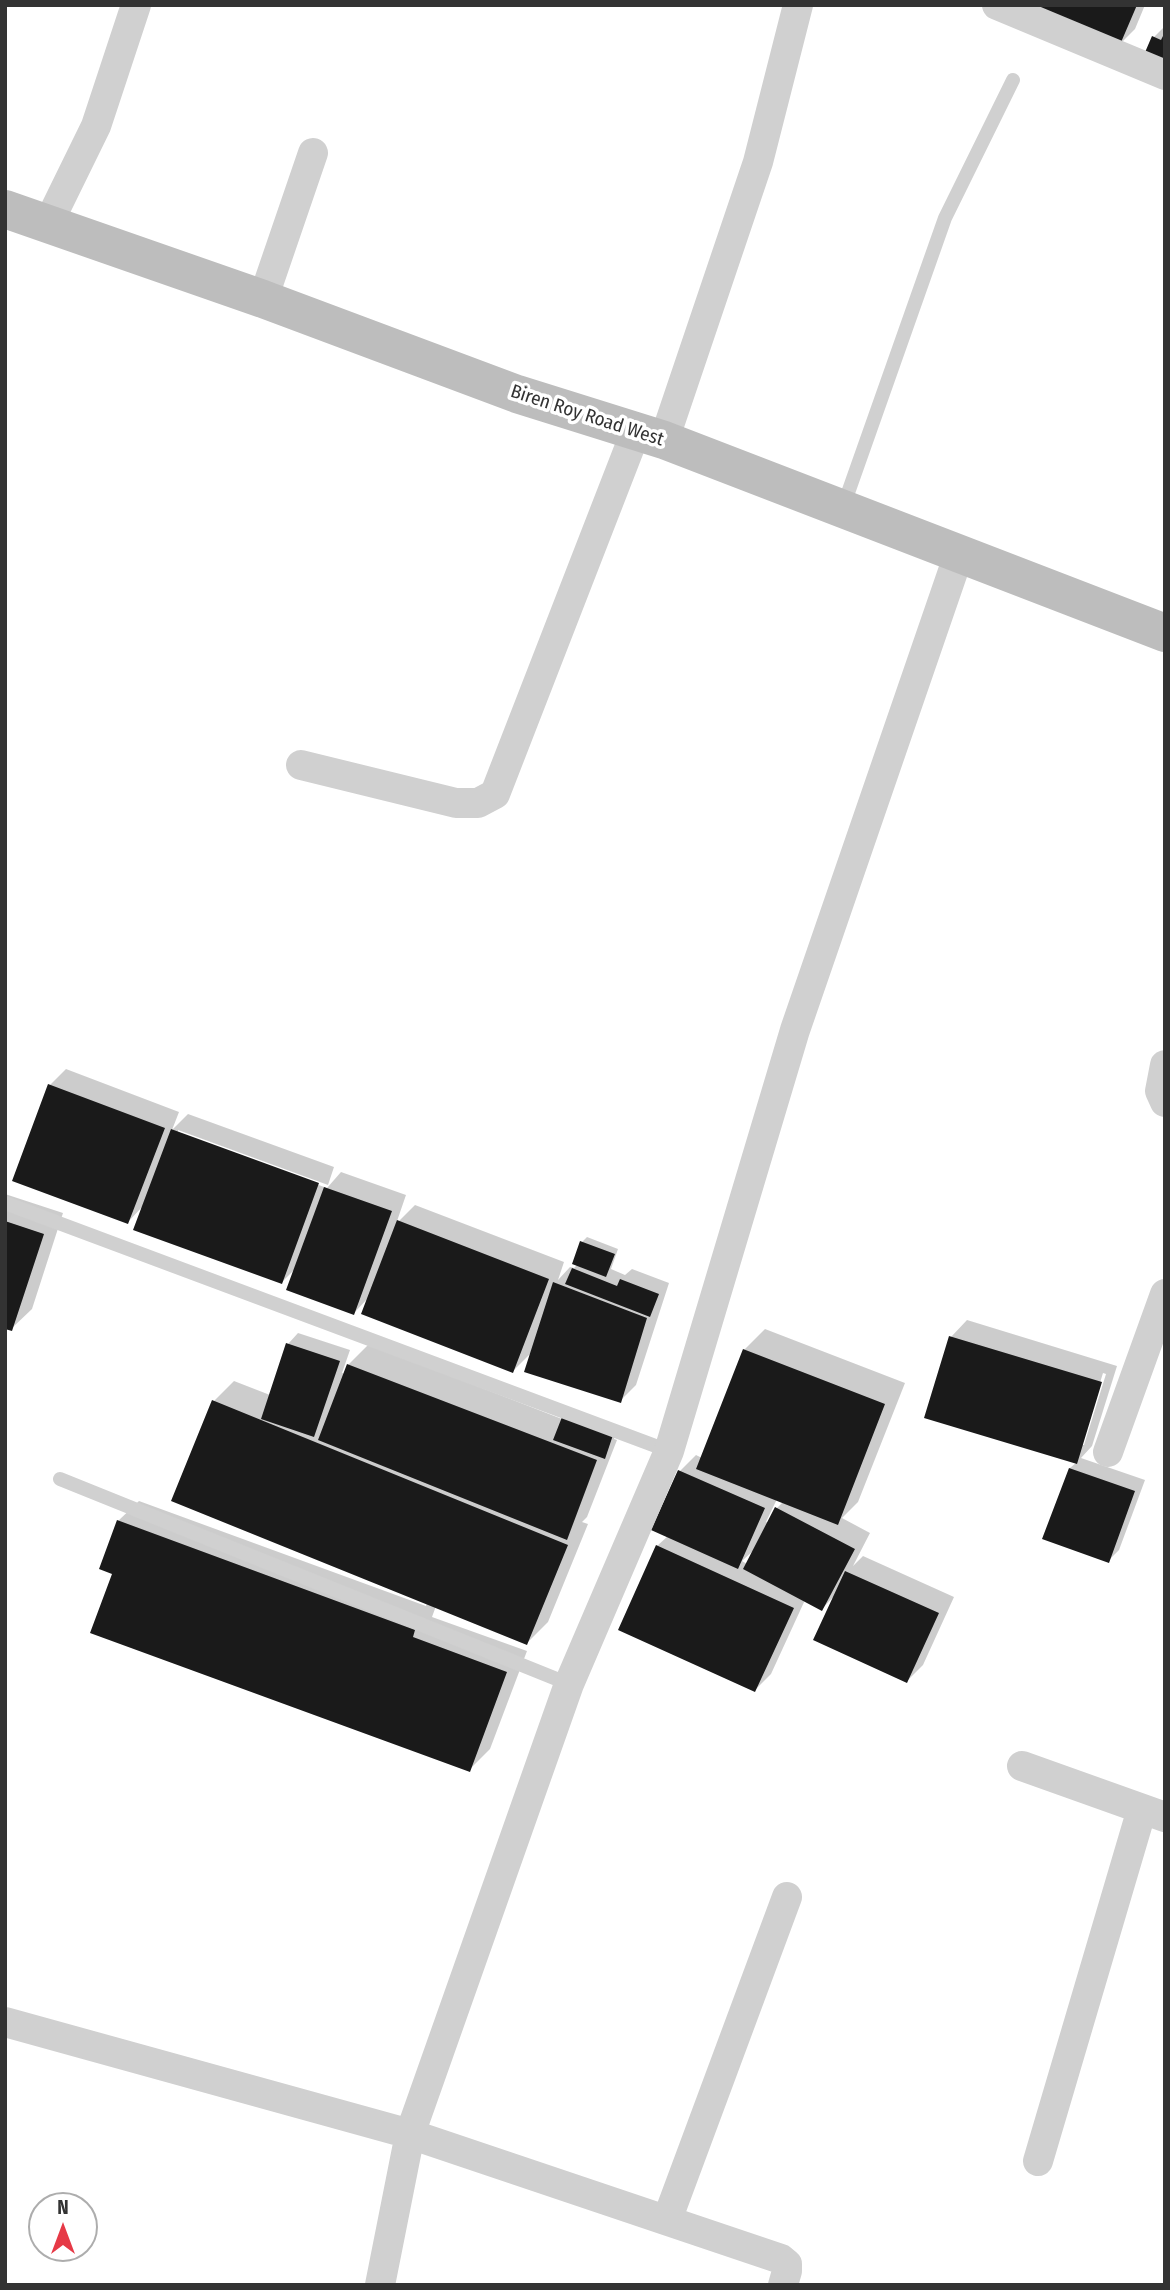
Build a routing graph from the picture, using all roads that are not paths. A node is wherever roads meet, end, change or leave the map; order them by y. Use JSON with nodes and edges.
{"nodes":[{"id":1,"x":136,"y":5,"type":"edge"},
{"id":2,"x":798,"y":5,"type":"edge"},
{"id":3,"x":997,"y":5,"type":"edge"},
{"id":4,"x":1165,"y":75,"type":"edge"},
{"id":5,"x":1013,"y":80,"type":"dead end"},
{"id":6,"x":313,"y":153,"type":"dead end"},
{"id":7,"x":5,"y":209,"type":"edge"},
{"id":8,"x":48,"y":224,"type":"junction"},
{"id":9,"x":263,"y":299,"type":"junction"},
{"id":10,"x":650,"y":435,"type":"junction"},
{"id":11,"x":843,"y":510,"type":"junction"},
{"id":12,"x":959,"y":554,"type":"junction"},
{"id":13,"x":1165,"y":633,"type":"edge"},
{"id":14,"x":301,"y":765,"type":"dead end"},
{"id":15,"x":1165,"y":1065,"type":"edge"},
{"id":16,"x":1165,"y":1102,"type":"edge"},
{"id":17,"x":5,"y":1203,"type":"edge"},
{"id":18,"x":1165,"y":1294,"type":"edge"},
{"id":19,"x":669,"y":1451,"type":"junction"},
{"id":20,"x":1108,"y":1452,"type":"dead end"},
{"id":21,"x":60,"y":1479,"type":"dead end"},
{"id":22,"x":569,"y":1684,"type":"junction"},
{"id":23,"x":1022,"y":1766,"type":"dead end"},
{"id":24,"x":1154,"y":1813,"type":"edge"},
{"id":25,"x":787,"y":1897,"type":"dead end"},
{"id":26,"x":5,"y":2022,"type":"edge"},
{"id":27,"x":410,"y":2134,"type":"junction"},
{"id":28,"x":1038,"y":2161,"type":"dead end"},
{"id":29,"x":667,"y":2220,"type":"junction"},
{"id":30,"x":380,"y":2285,"type":"edge"},
{"id":31,"x":783,"y":2285,"type":"edge"}],
"edges":[{"from":1,"to":8,"type":"street"},
{"from":2,"to":10,"type":"street"},
{"from":3,"to":4,"type":"street"},
{"from":5,"to":11,"type":"lane"},
{"from":6,"to":9,"type":"street"},
{"from":7,"to":8,"type":"main road","name":"Biren Roy Road West"},
{"from":8,"to":9,"type":"main road","name":"Biren Roy Road West"},
{"from":9,"to":10,"type":"main road","name":"Biren Roy Road West"},
{"from":10,"to":11,"type":"main road","name":"Biren Roy Road West"},
{"from":10,"to":14,"type":"street"},
{"from":11,"to":12,"type":"main road","name":"Biren Roy Road West"},
{"from":12,"to":13,"type":"main road","name":"Biren Roy Road West"},
{"from":12,"to":19,"type":"street"},
{"from":15,"to":16,"type":"street"},
{"from":17,"to":19,"type":"lane"},
{"from":18,"to":20,"type":"street"},
{"from":19,"to":22,"type":"street"},
{"from":21,"to":22,"type":"lane"},
{"from":22,"to":27,"type":"street"},
{"from":23,"to":24,"type":"street"},
{"from":24,"to":28,"type":"street"},
{"from":25,"to":29,"type":"street"},
{"from":26,"to":27,"type":"street"},
{"from":27,"to":29,"type":"street"},
{"from":27,"to":30,"type":"street"},
{"from":29,"to":31,"type":"street"}]}
